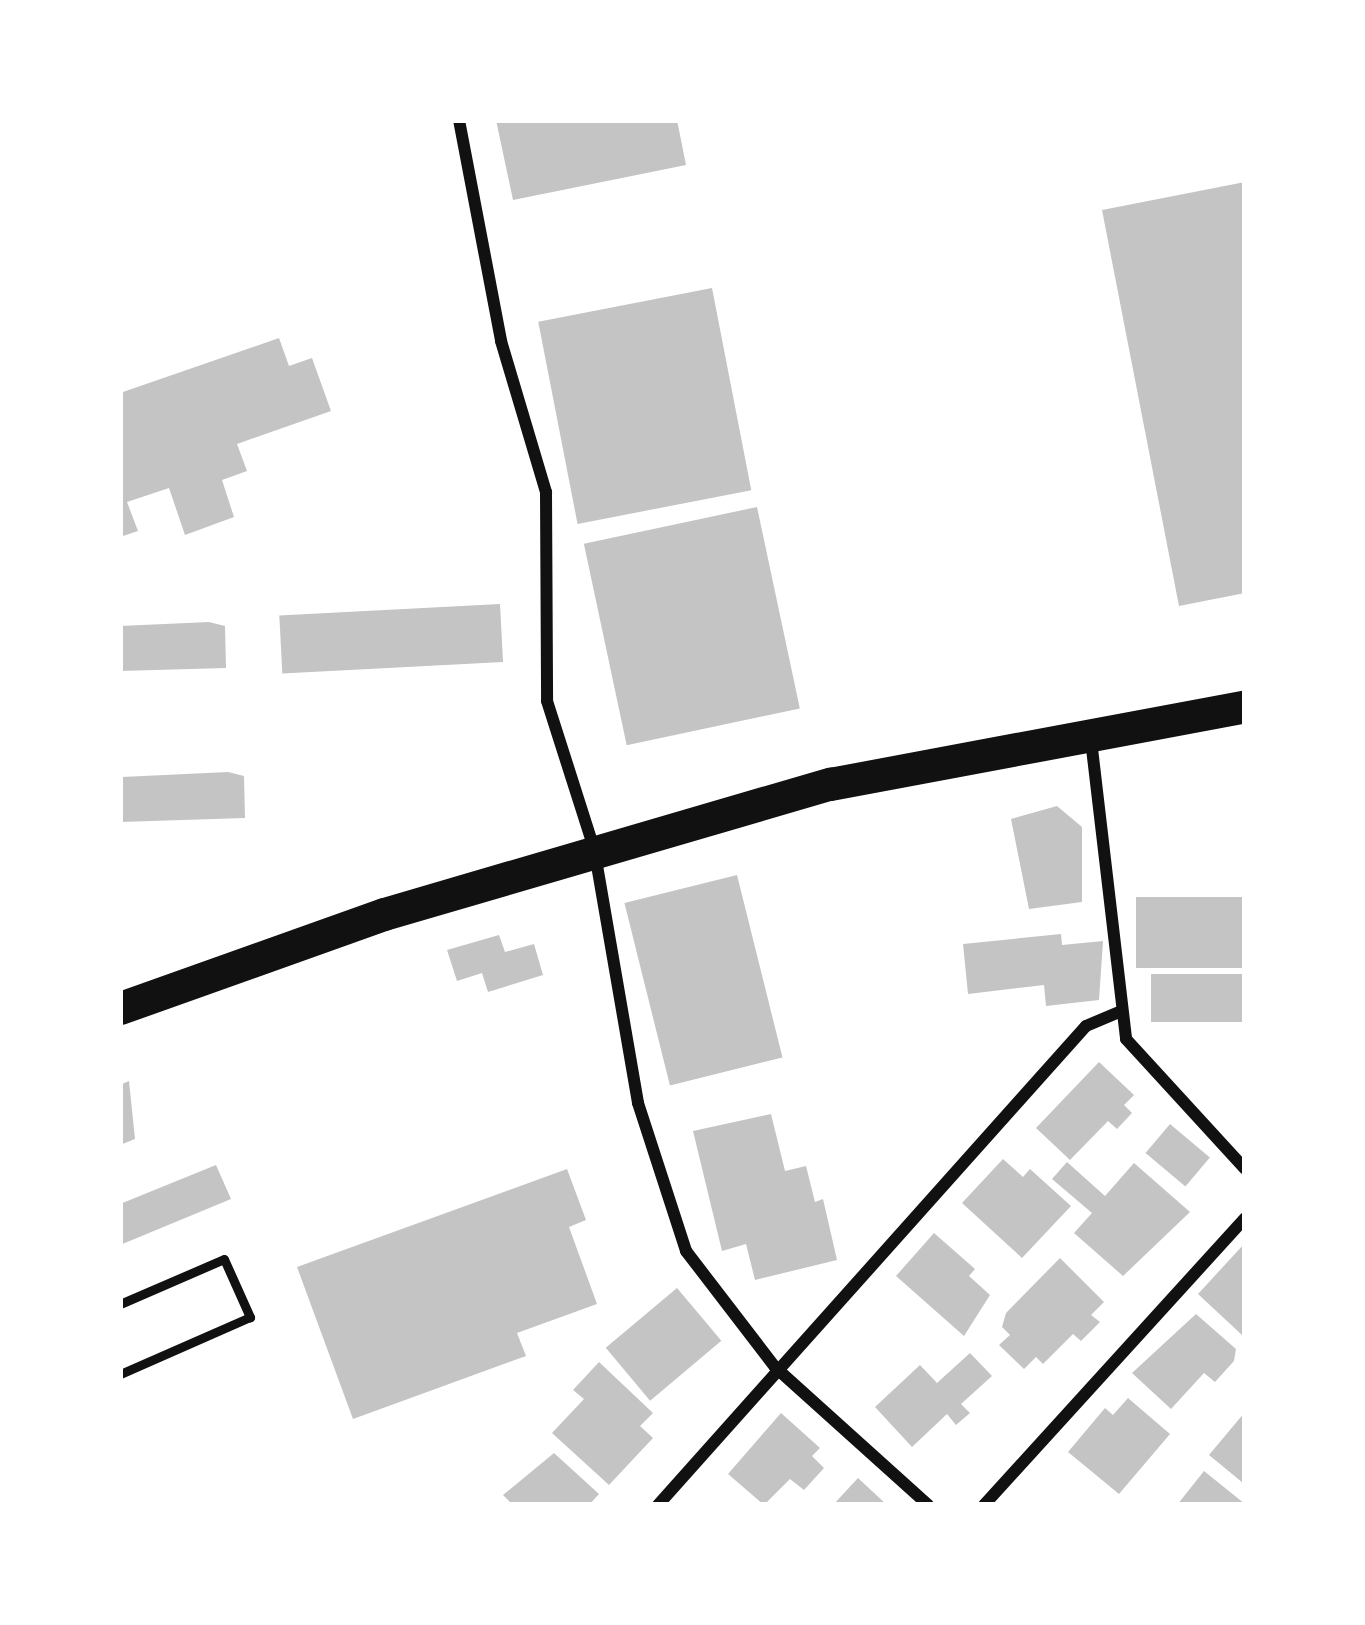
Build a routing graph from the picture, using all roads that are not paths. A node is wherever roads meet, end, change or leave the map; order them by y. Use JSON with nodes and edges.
{"nodes":[{"id":1,"x":459,"y":120,"type":"edge"},
{"id":2,"x":1245,"y":706,"type":"edge"},
{"id":3,"x":1090,"y":733,"type":"junction"},
{"id":4,"x":593,"y":848,"type":"junction"},
{"id":5,"x":120,"y":1008,"type":"edge"},
{"id":6,"x":1119,"y":1012,"type":"junction"},
{"id":7,"x":1245,"y":1169,"type":"edge"},
{"id":8,"x":1245,"y":1218,"type":"edge"},
{"id":9,"x":120,"y":1304,"type":"edge"},
{"id":10,"x":775,"y":1366,"type":"junction"},
{"id":11,"x":120,"y":1374,"type":"edge"},
{"id":12,"x":658,"y":1505,"type":"edge"},
{"id":13,"x":928,"y":1505,"type":"edge"},
{"id":14,"x":984,"y":1505,"type":"edge"}],
"edges":[{"from":1,"to":4,"type":"street"},
{"from":2,"to":3,"type":"highway"},
{"from":3,"to":4,"type":"highway"},
{"from":3,"to":6,"type":"street"},
{"from":4,"to":5,"type":"highway"},
{"from":4,"to":10,"type":"street"},
{"from":6,"to":7,"type":"street"},
{"from":6,"to":10,"type":"street"},
{"from":8,"to":14,"type":"street"},
{"from":9,"to":11,"type":"lane"},
{"from":10,"to":12,"type":"street"},
{"from":10,"to":13,"type":"street"}]}
